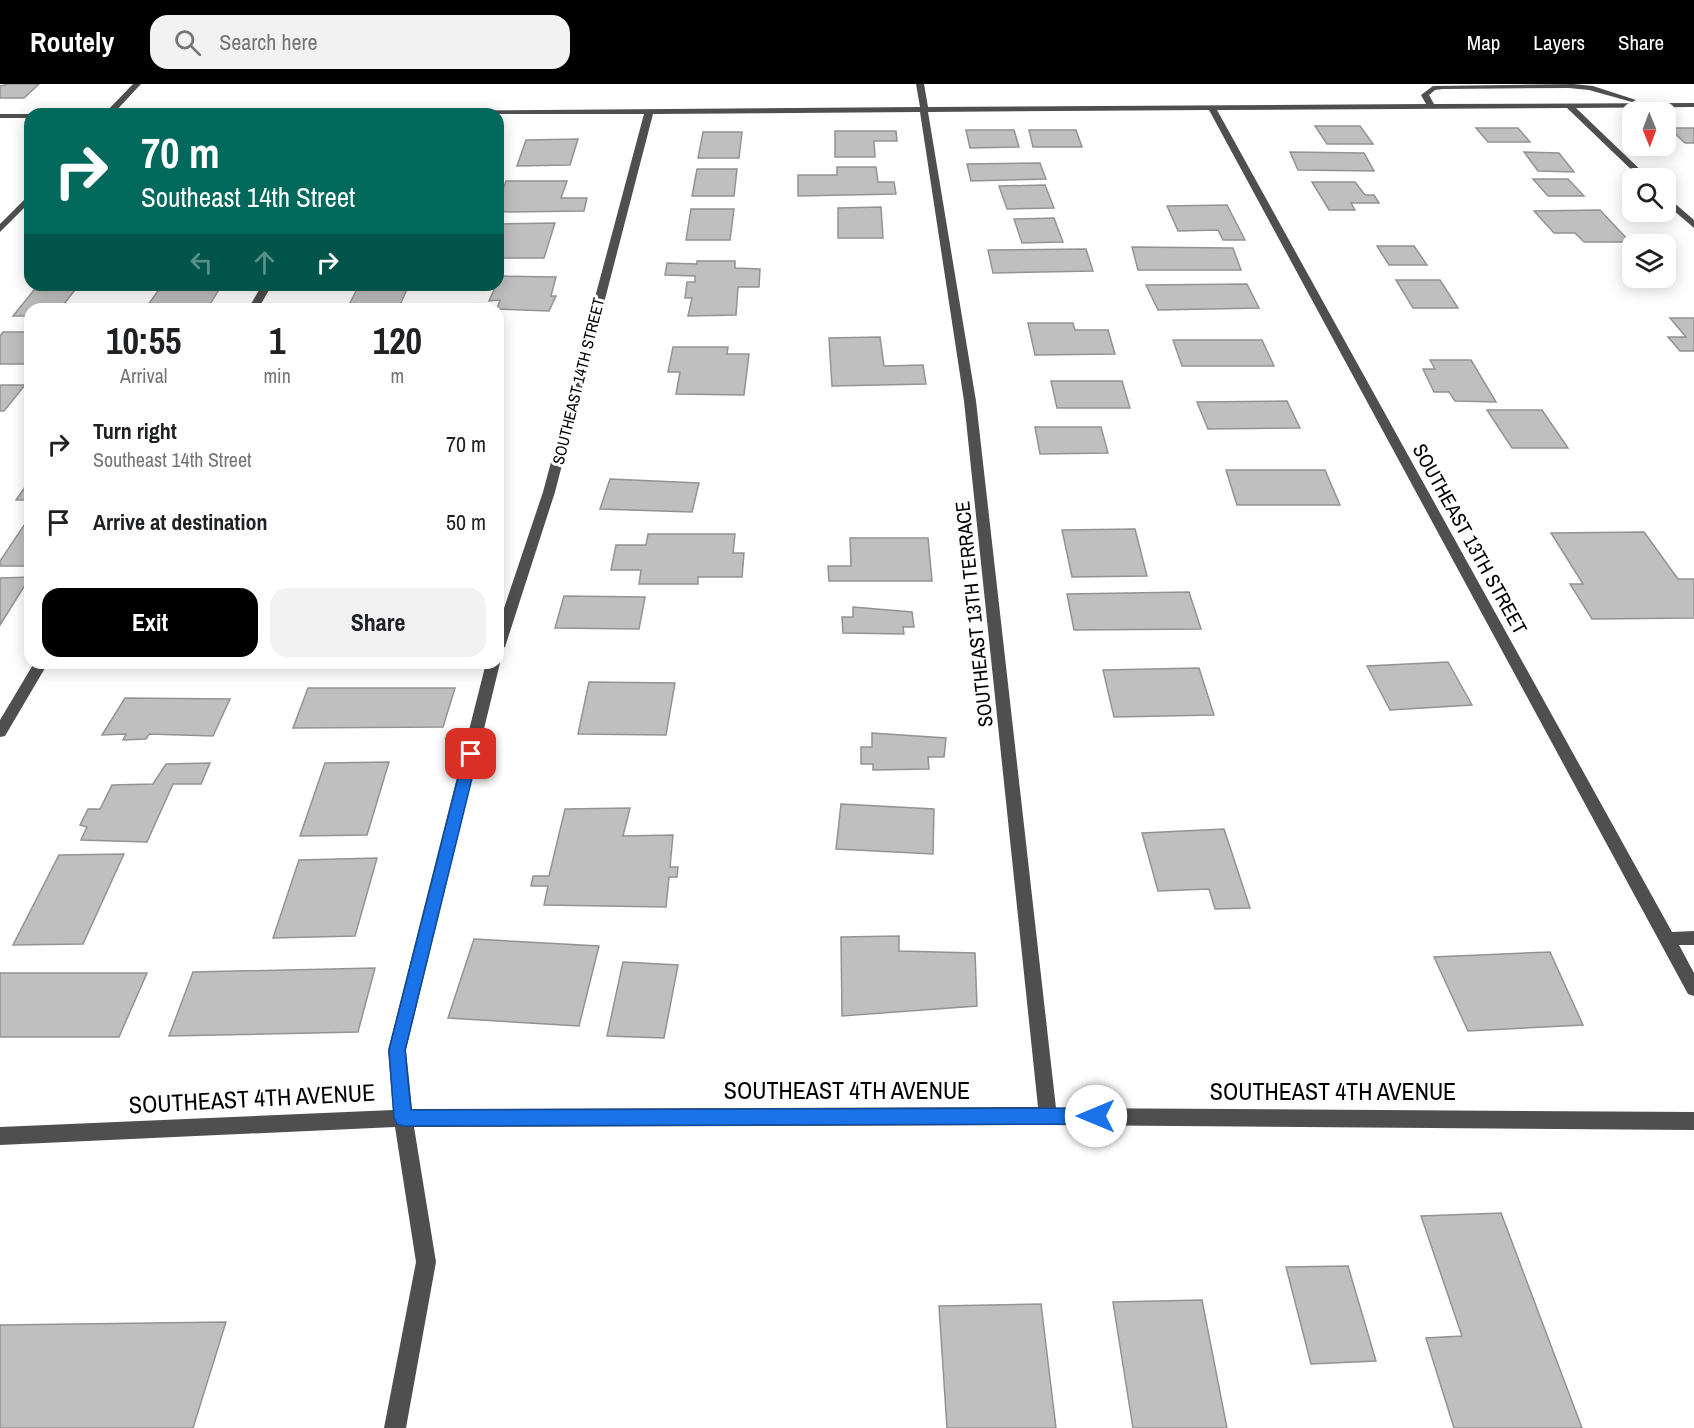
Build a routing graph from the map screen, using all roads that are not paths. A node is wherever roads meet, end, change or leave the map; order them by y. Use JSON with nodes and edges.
{"nodes":[{"id":1,"x":137,"y":84,"type":"edge"},
{"id":2,"x":920,"y":84,"type":"edge"},
{"id":3,"x":1643,"y":102,"type":"edge"},
{"id":4,"x":1694,"y":105,"type":"edge"},
{"id":5,"x":1569,"y":106,"type":"junction"},
{"id":6,"x":1622,"y":106,"type":"edge"},
{"id":7,"x":1676,"y":106,"type":"edge"},
{"id":8,"x":1431,"y":107,"type":"junction"},
{"id":9,"x":114,"y":108,"type":"edge"},
{"id":10,"x":1212,"y":108,"type":"junction"},
{"id":11,"x":924,"y":110,"type":"junction"},
{"id":12,"x":649,"y":112,"type":"junction"},
{"id":13,"x":504,"y":113,"type":"edge"},
{"id":14,"x":0,"y":116,"type":"edge"},
{"id":15,"x":24,"y":116,"type":"edge"},
{"id":16,"x":1634,"y":168,"type":"edge"},
{"id":17,"x":24,"y":204,"type":"edge"},
{"id":18,"x":1676,"y":208,"type":"edge"},
{"id":19,"x":1694,"y":225,"type":"edge"},
{"id":20,"x":0,"y":230,"type":"edge"},
{"id":21,"x":504,"y":629,"type":"edge"},
{"id":22,"x":37,"y":669,"type":"edge"},
{"id":23,"x":492,"y":669,"type":"edge"},
{"id":24,"x":0,"y":732,"type":"edge"},
{"id":25,"x":1694,"y":938,"type":"edge"},
{"id":26,"x":1667,"y":939,"type":"junction"},
{"id":27,"x":1694,"y":989,"type":"edge"},
{"id":28,"x":1048,"y":1116,"type":"junction"},
{"id":29,"x":403,"y":1118,"type":"junction"},
{"id":30,"x":1694,"y":1121,"type":"edge"},
{"id":31,"x":0,"y":1136,"type":"edge"},
{"id":32,"x":395,"y":1428,"type":"edge"}],
"edges":[{"from":1,"to":9,"type":"street"},
{"from":2,"to":11,"type":"street","name":"SOUTHEAST 13TH TERRACE"},
{"from":3,"to":8,"type":"street"},
{"from":4,"to":7,"type":"street"},
{"from":5,"to":6,"type":"street"},
{"from":5,"to":8,"type":"street"},
{"from":5,"to":16,"type":"street"},
{"from":8,"to":10,"type":"street"},
{"from":10,"to":11,"type":"street"},
{"from":10,"to":26,"type":"street","name":"SOUTHEAST 13TH STREET"},
{"from":11,"to":12,"type":"street"},
{"from":11,"to":28,"type":"street","name":"SOUTHEAST 13TH TERRACE"},
{"from":12,"to":13,"type":"street"},
{"from":12,"to":21,"type":"street","name":"SOUTHEAST 14TH STREET"},
{"from":14,"to":15,"type":"street"},
{"from":17,"to":20,"type":"street"},
{"from":18,"to":19,"type":"street"},
{"from":22,"to":24,"type":"street"},
{"from":23,"to":29,"type":"street"},
{"from":25,"to":26,"type":"street"},
{"from":26,"to":27,"type":"street","name":"SOUTHEAST 13TH STREET"},
{"from":28,"to":29,"type":"street","name":"SOUTHEAST 4TH AVENUE"},
{"from":28,"to":30,"type":"street","name":"SOUTHEAST 4TH AVENUE"},
{"from":29,"to":31,"type":"street","name":"SOUTHEAST 4TH AVENUE"},
{"from":29,"to":32,"type":"street"}]}
